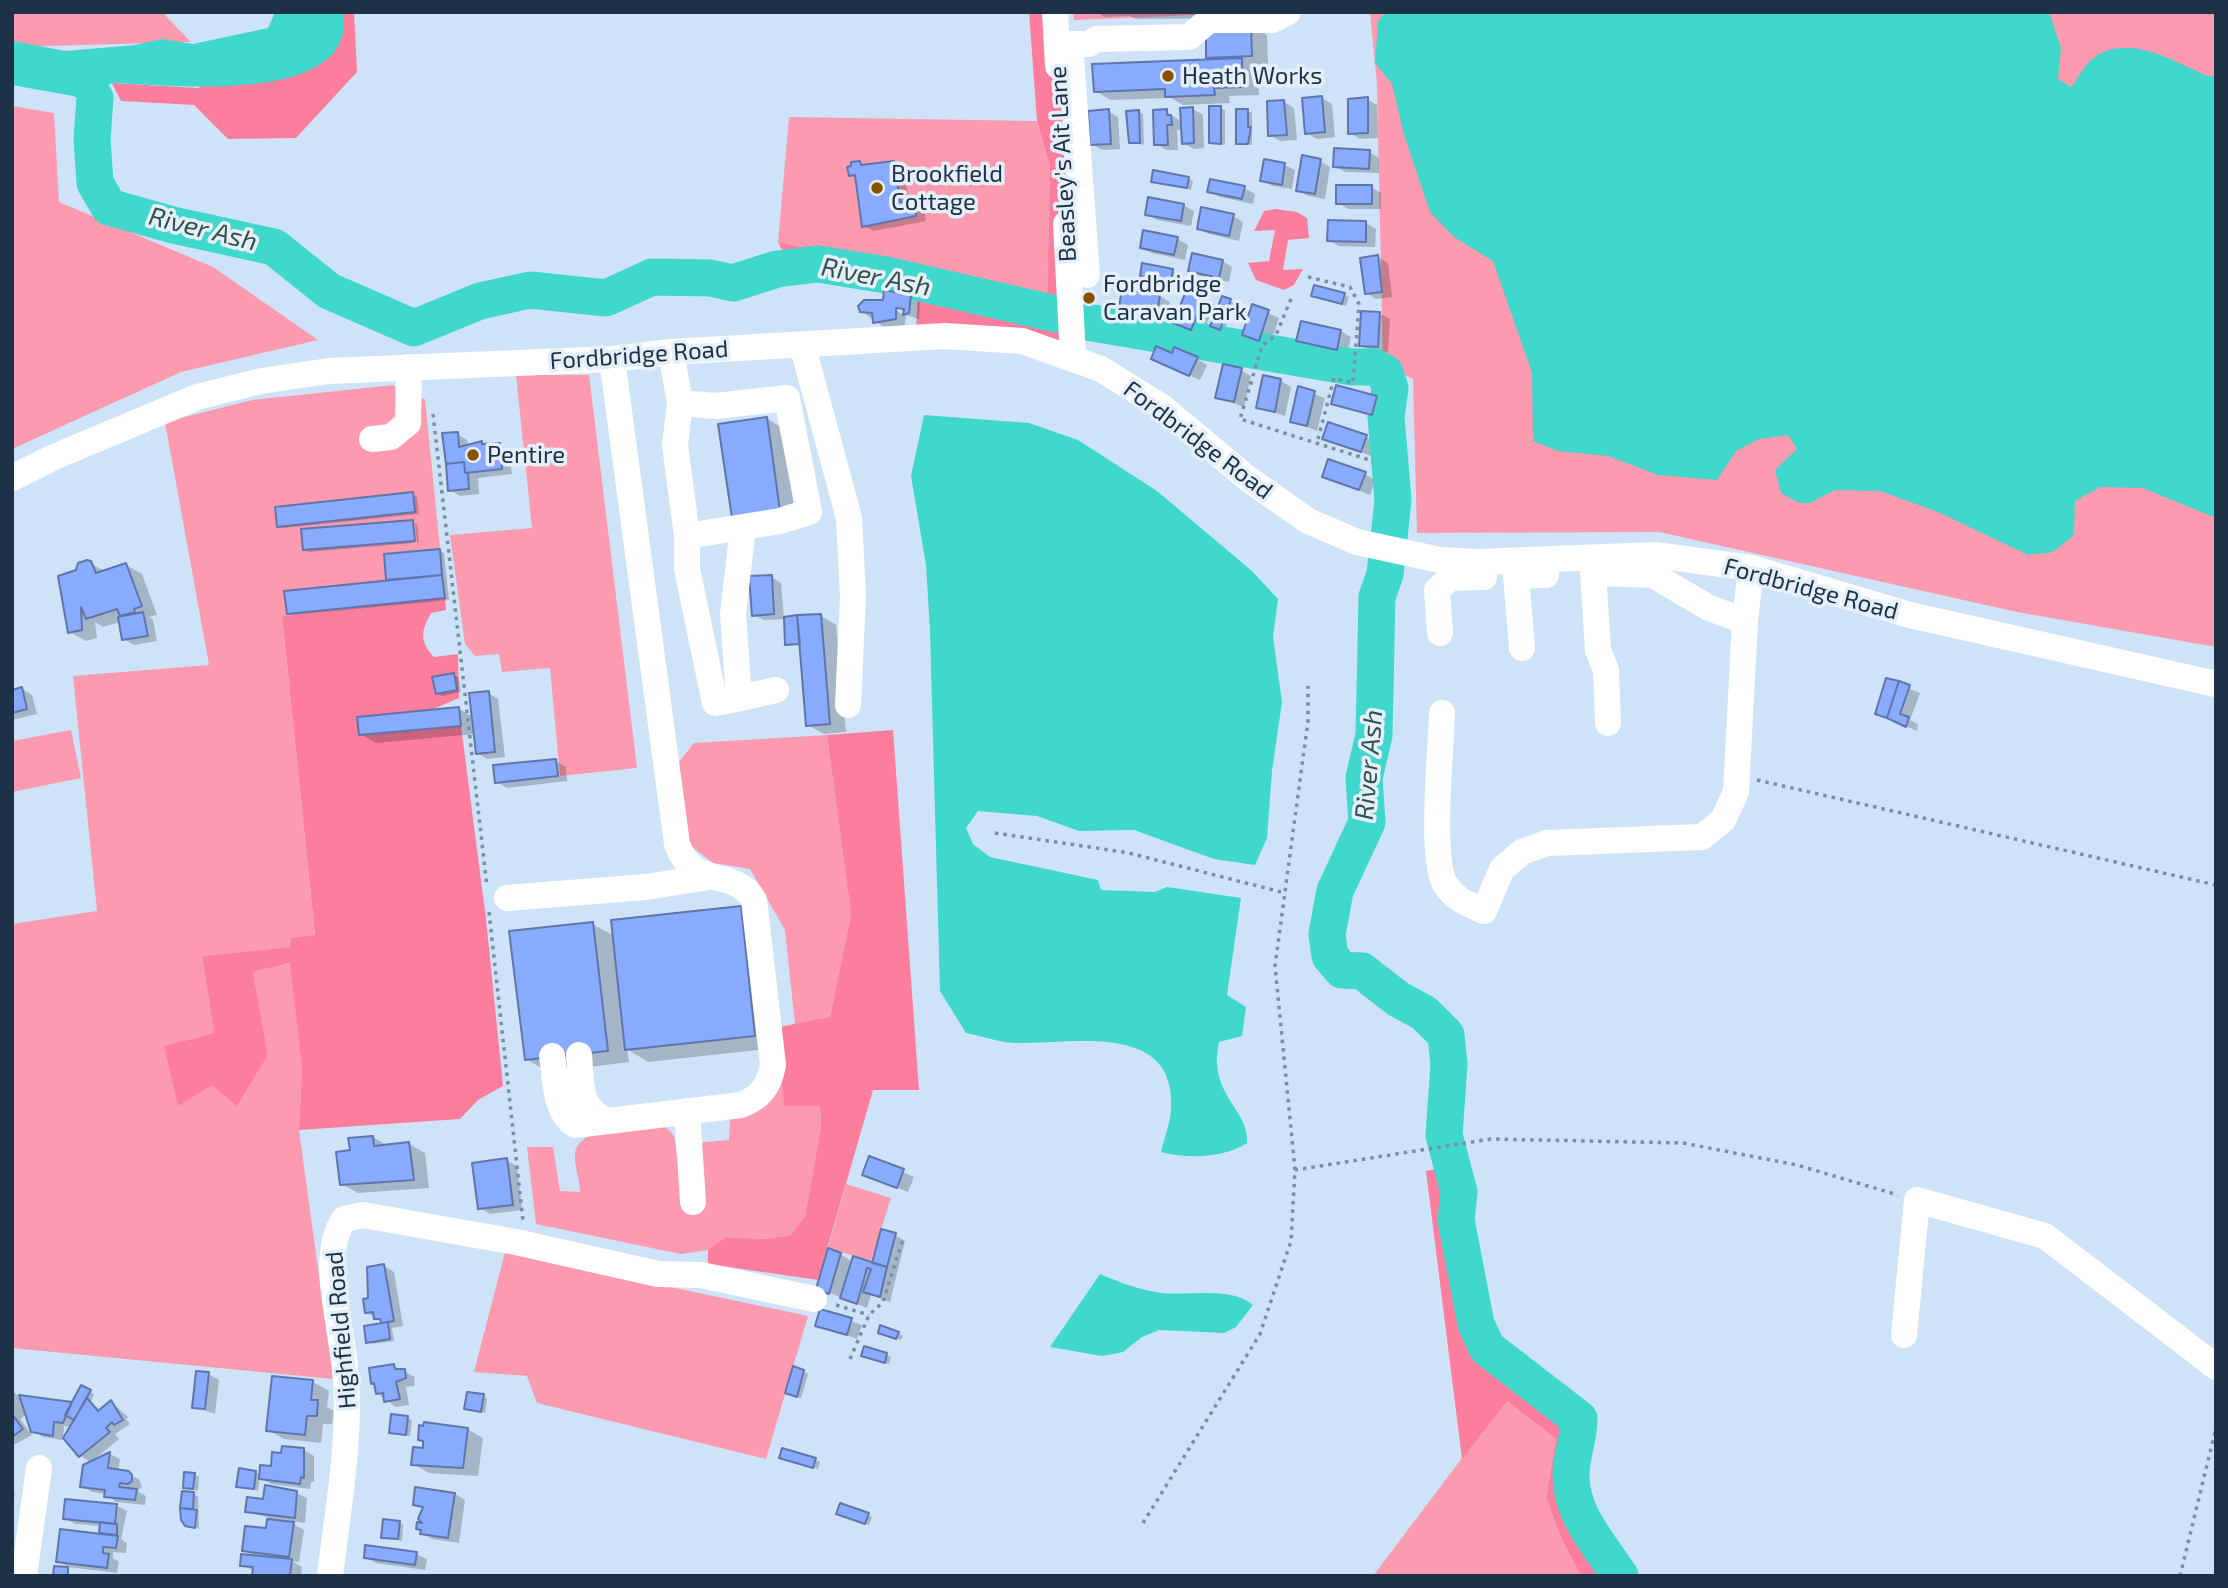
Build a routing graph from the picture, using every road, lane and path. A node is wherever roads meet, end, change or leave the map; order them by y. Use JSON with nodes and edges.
{"nodes":[{"id":1,"x":1055,"y":12,"type":"edge"},
{"id":2,"x":1288,"y":12,"type":"edge"},
{"id":3,"x":1087,"y":275,"type":"dead end"},
{"id":4,"x":1308,"y":277,"type":"dead end"},
{"id":5,"x":1291,"y":299,"type":"dead end"},
{"id":6,"x":802,"y":344,"type":"junction"},
{"id":7,"x":671,"y":352,"type":"junction"},
{"id":8,"x":1073,"y":357,"type":"junction"},
{"id":9,"x":612,"y":359,"type":"junction"},
{"id":10,"x":409,"y":367,"type":"junction"},
{"id":11,"x":680,"y":403,"type":"junction"},
{"id":12,"x":433,"y":412,"type":"dead end"},
{"id":13,"x":372,"y":439,"type":"dead end"},
{"id":14,"x":1317,"y":443,"type":"junction"},
{"id":15,"x":1373,"y":461,"type":"dead end"},
{"id":16,"x":12,"y":478,"type":"edge"},
{"id":17,"x":744,"y":527,"type":"junction"},
{"id":18,"x":687,"y":536,"type":"junction"},
{"id":19,"x":1515,"y":568,"type":"junction"},
{"id":20,"x":1751,"y":568,"type":"junction"},
{"id":21,"x":1593,"y":572,"type":"junction"},
{"id":22,"x":1745,"y":621,"type":"junction"},
{"id":23,"x":1440,"y":633,"type":"dead end"},
{"id":24,"x":1522,"y":648,"type":"dead end"},
{"id":25,"x":2216,"y":684,"type":"edge"},
{"id":26,"x":1308,"y":686,"type":"dead end"},
{"id":27,"x":776,"y":690,"type":"dead end"},
{"id":28,"x":718,"y":702,"type":"junction"},
{"id":29,"x":848,"y":705,"type":"dead end"},
{"id":30,"x":1442,"y":713,"type":"dead end"},
{"id":31,"x":1608,"y":723,"type":"dead end"},
{"id":32,"x":1737,"y":775,"type":"junction"},
{"id":33,"x":995,"y":833,"type":"dead end"},
{"id":34,"x":709,"y":877,"type":"junction"},
{"id":35,"x":2216,"y":885,"type":"edge"},
{"id":36,"x":1285,"y":892,"type":"junction"},
{"id":37,"x":494,"y":899,"type":"junction"},
{"id":38,"x":579,"y":1055,"type":"dead end"},
{"id":39,"x":552,"y":1056,"type":"dead end"},
{"id":40,"x":687,"y":1111,"type":"junction"},
{"id":41,"x":607,"y":1121,"type":"junction"},
{"id":42,"x":1295,"y":1170,"type":"junction"},
{"id":43,"x":1917,"y":1200,"type":"junction"},
{"id":44,"x":693,"y":1202,"type":"dead end"},
{"id":45,"x":903,"y":1239,"type":"dead end"},
{"id":46,"x":516,"y":1242,"type":"junction"},
{"id":47,"x":814,"y":1298,"type":"joint"},
{"id":48,"x":869,"y":1315,"type":"junction"},
{"id":49,"x":1904,"y":1335,"type":"dead end"},
{"id":50,"x":850,"y":1359,"type":"dead end"},
{"id":51,"x":2216,"y":1367,"type":"edge"},
{"id":52,"x":2216,"y":1428,"type":"edge"},
{"id":53,"x":39,"y":1468,"type":"dead end"},
{"id":54,"x":1143,"y":1523,"type":"dead end"},
{"id":55,"x":24,"y":1576,"type":"edge"},
{"id":56,"x":330,"y":1576,"type":"edge"},
{"id":57,"x":2180,"y":1576,"type":"edge"}],
"edges":[{"from":1,"to":8,"type":"street","name":"Beasley's Ait Lane"},
{"from":2,"to":3,"type":"street"},
{"from":4,"to":14,"type":"path"},
{"from":5,"to":14,"type":"path"},
{"from":6,"to":7,"type":"street","name":"Fordbridge Road"},
{"from":6,"to":8,"type":"street","name":"Fordbridge Road"},
{"from":6,"to":29,"type":"street"},
{"from":7,"to":9,"type":"street","name":"Fordbridge Road"},
{"from":7,"to":11,"type":"street"},
{"from":8,"to":19,"type":"street","name":"Fordbridge Road"},
{"from":9,"to":10,"type":"street","name":"Fordbridge Road"},
{"from":9,"to":34,"type":"street"},
{"from":10,"to":13,"type":"street"},
{"from":10,"to":16,"type":"street","name":"Fordbridge Road"},
{"from":11,"to":17,"type":"street"},
{"from":11,"to":18,"type":"street"},
{"from":12,"to":37,"type":"path"},
{"from":14,"to":15,"type":"path"},
{"from":17,"to":18,"type":"street"},
{"from":17,"to":28,"type":"street"},
{"from":18,"to":28,"type":"street"},
{"from":19,"to":20,"type":"street","name":"Fordbridge Road"},
{"from":19,"to":21,"type":"street"},
{"from":19,"to":23,"type":"street"},
{"from":19,"to":24,"type":"street"},
{"from":20,"to":22,"type":"street"},
{"from":20,"to":25,"type":"street","name":"Fordbridge Road"},
{"from":21,"to":22,"type":"street"},
{"from":21,"to":31,"type":"street"},
{"from":22,"to":32,"type":"street"},
{"from":26,"to":36,"type":"path"},
{"from":27,"to":28,"type":"street"},
{"from":30,"to":32,"type":"street"},
{"from":32,"to":35,"type":"path"},
{"from":33,"to":36,"type":"path"},
{"from":34,"to":37,"type":"street"},
{"from":34,"to":40,"type":"street"},
{"from":36,"to":42,"type":"path"},
{"from":37,"to":46,"type":"path"},
{"from":38,"to":41,"type":"street"},
{"from":39,"to":41,"type":"street"},
{"from":40,"to":41,"type":"street"},
{"from":40,"to":44,"type":"street"},
{"from":42,"to":43,"type":"path"},
{"from":42,"to":54,"type":"path"},
{"from":43,"to":49,"type":"street"},
{"from":43,"to":51,"type":"street"},
{"from":45,"to":48,"type":"path"},
{"from":46,"to":47,"type":"street","name":"Highfield Road"},
{"from":46,"to":56,"type":"street","name":"Highfield Road"},
{"from":47,"to":48,"type":"path"},
{"from":48,"to":50,"type":"path"},
{"from":52,"to":57,"type":"path"},
{"from":53,"to":55,"type":"street"}]}
